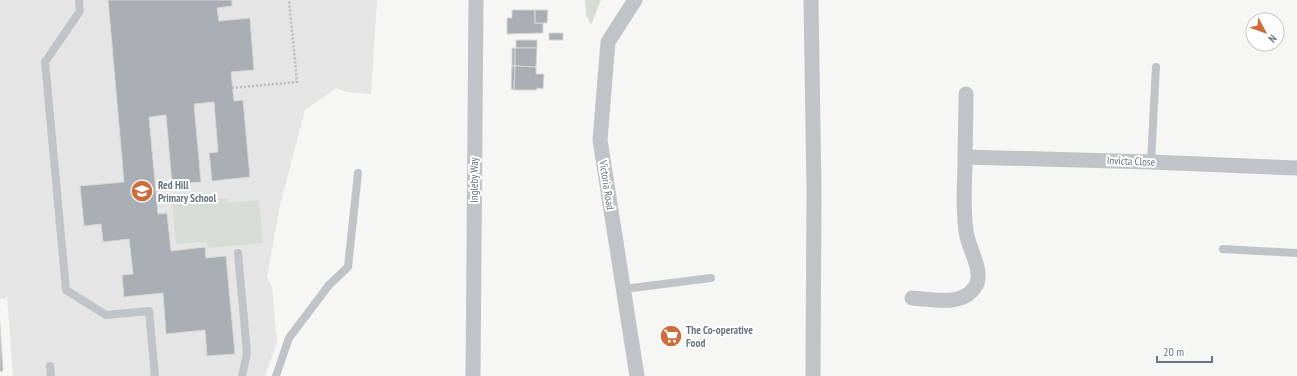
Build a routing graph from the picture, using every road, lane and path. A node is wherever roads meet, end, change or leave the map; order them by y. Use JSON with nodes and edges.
{"nodes":[{"id":1,"x":79,"y":0,"type":"edge"},
{"id":2,"x":289,"y":0,"type":"edge"},
{"id":3,"x":476,"y":0,"type":"edge"},
{"id":4,"x":635,"y":0,"type":"edge"},
{"id":5,"x":811,"y":0,"type":"edge"},
{"id":6,"x":1156,"y":67,"type":"dead end"},
{"id":7,"x":232,"y":88,"type":"dead end"},
{"id":8,"x":966,"y":94,"type":"dead end"},
{"id":9,"x":965,"y":157,"type":"junction"},
{"id":10,"x":1151,"y":162,"type":"junction"},
{"id":11,"x":1297,"y":168,"type":"edge"},
{"id":12,"x":358,"y":173,"type":"dead end"},
{"id":13,"x":1223,"y":249,"type":"dead end"},
{"id":14,"x":238,"y":252,"type":"dead end"},
{"id":15,"x":1297,"y":253,"type":"edge"},
{"id":16,"x":711,"y":278,"type":"dead end"},
{"id":17,"x":624,"y":289,"type":"junction"},
{"id":18,"x":912,"y":298,"type":"dead end"},
{"id":19,"x":50,"y":366,"type":"dead end"},
{"id":20,"x":51,"y":376,"type":"edge"},
{"id":21,"x":155,"y":376,"type":"edge"},
{"id":22,"x":242,"y":376,"type":"edge"},
{"id":23,"x":276,"y":376,"type":"edge"},
{"id":24,"x":473,"y":376,"type":"edge"},
{"id":25,"x":637,"y":376,"type":"edge"},
{"id":26,"x":812,"y":376,"type":"edge"}],
"edges":[{"from":1,"to":21,"type":"lane"},
{"from":2,"to":7,"type":"path"},
{"from":3,"to":24,"type":"street","name":"Ingleby Way"},
{"from":4,"to":17,"type":"street","name":"Victoria Road"},
{"from":5,"to":26,"type":"street"},
{"from":6,"to":10,"type":"lane"},
{"from":8,"to":9,"type":"street"},
{"from":9,"to":10,"type":"street","name":"Invicta Close"},
{"from":9,"to":18,"type":"street"},
{"from":10,"to":11,"type":"street","name":"Invicta Close"},
{"from":12,"to":23,"type":"lane"},
{"from":13,"to":15,"type":"lane"},
{"from":14,"to":22,"type":"lane"},
{"from":16,"to":17,"type":"lane"},
{"from":17,"to":25,"type":"street","name":"Victoria Road"},
{"from":19,"to":20,"type":"lane"}]}
